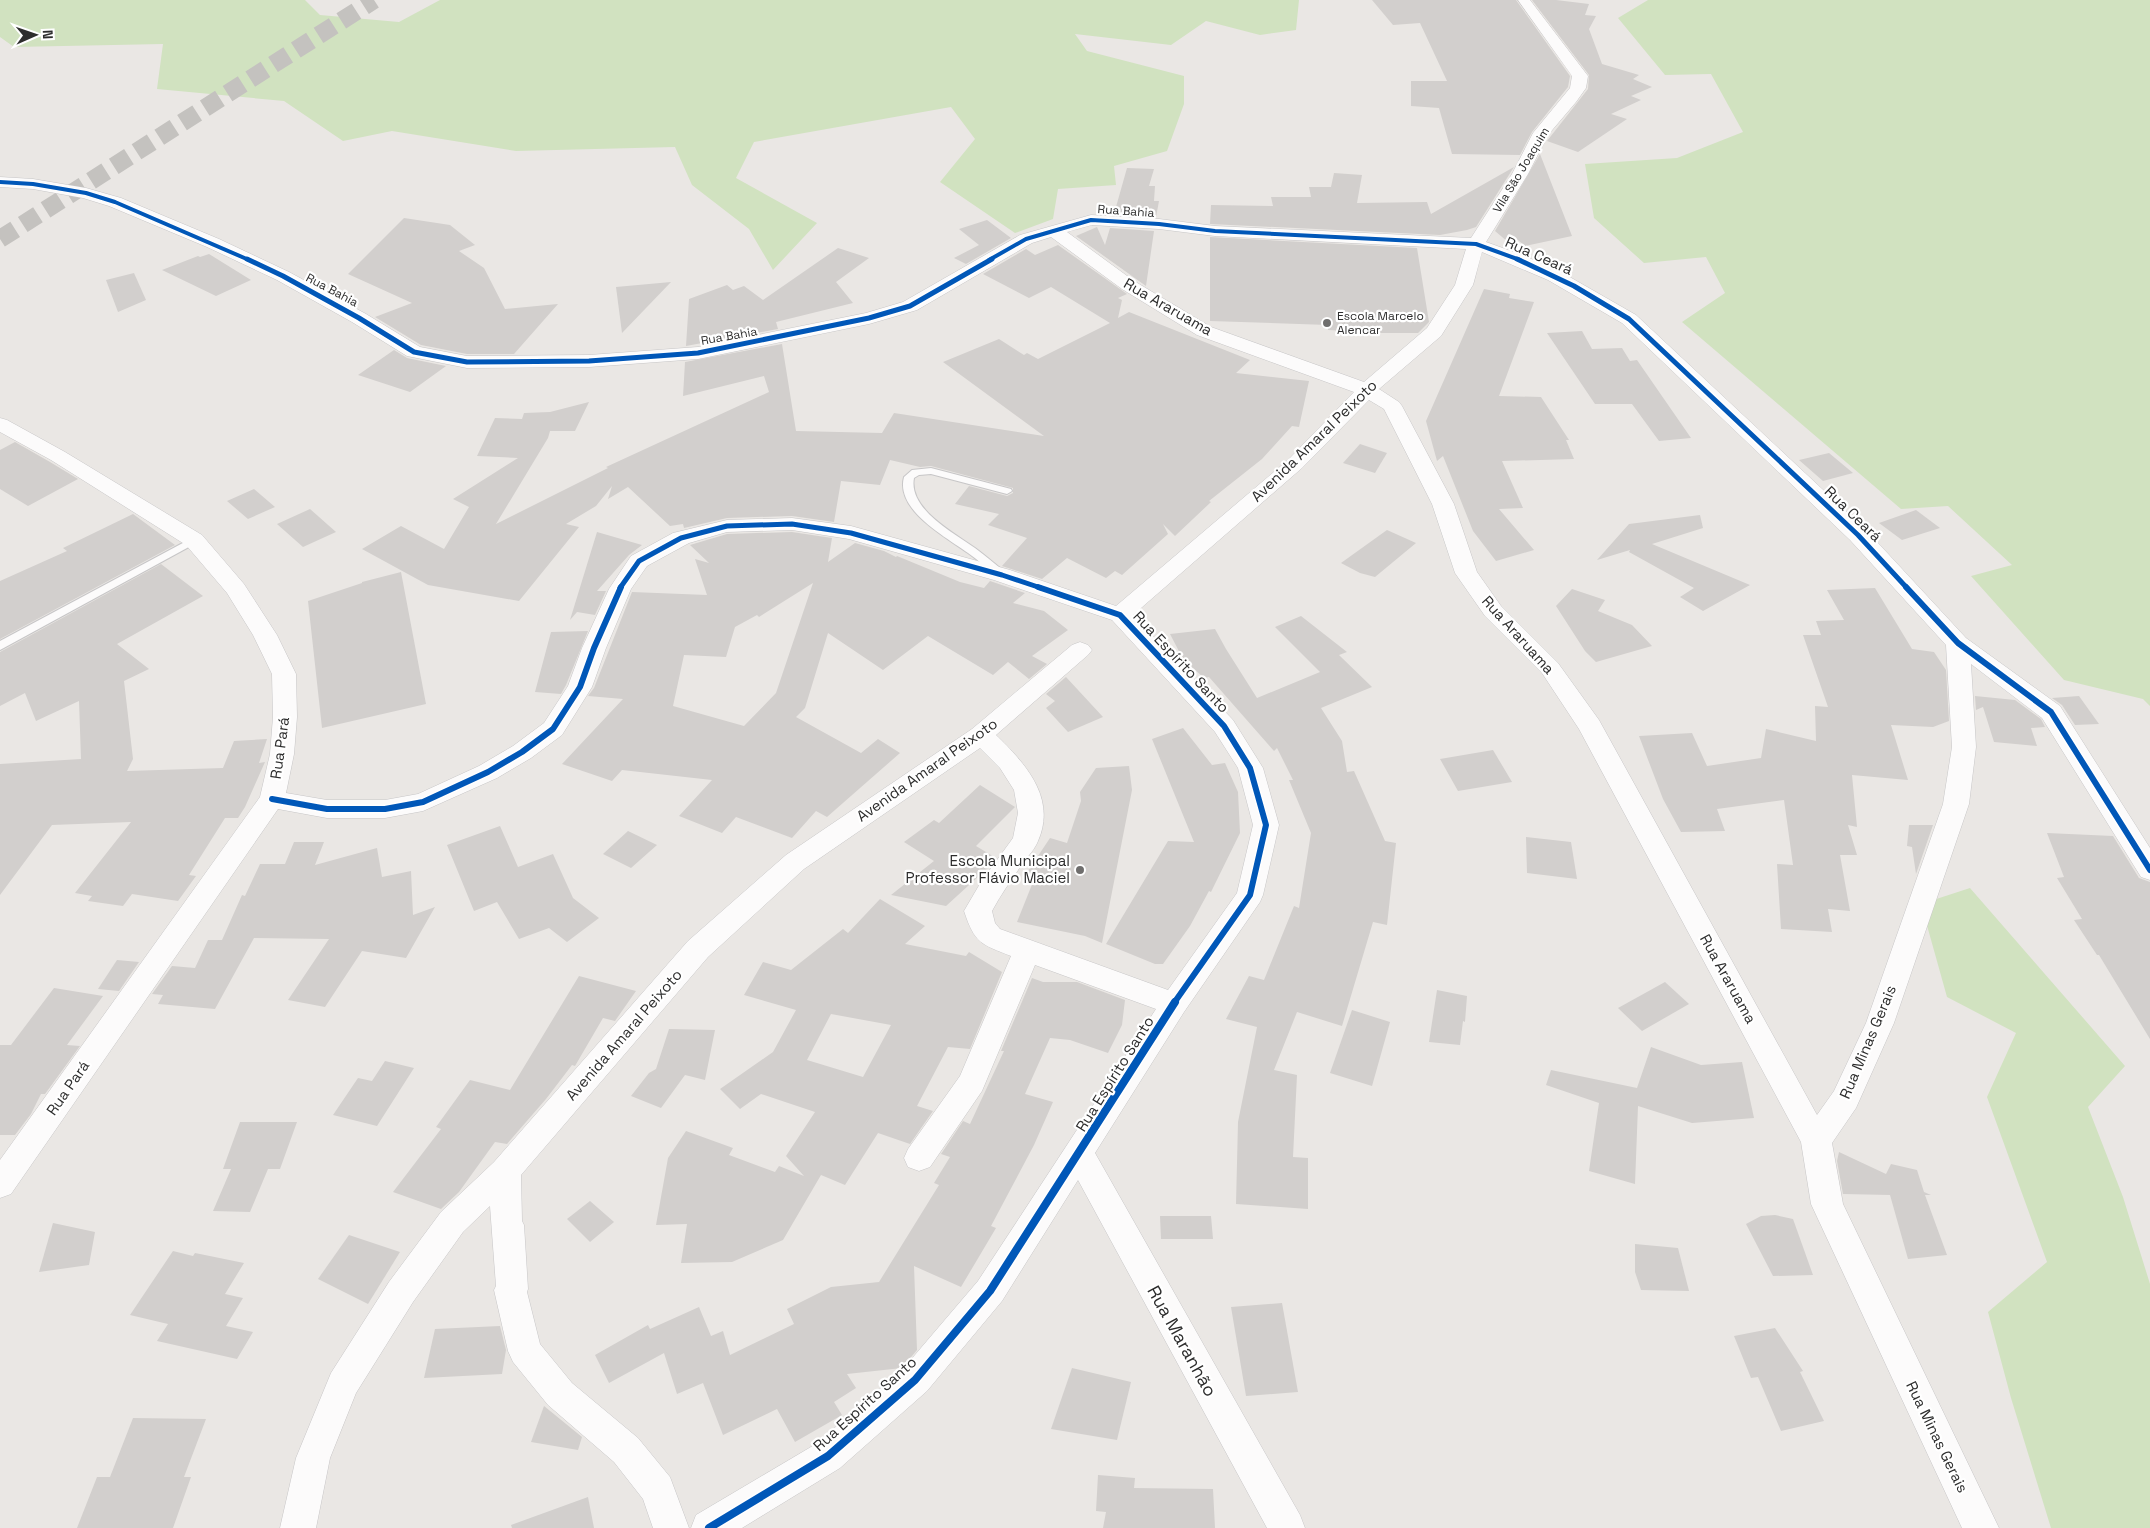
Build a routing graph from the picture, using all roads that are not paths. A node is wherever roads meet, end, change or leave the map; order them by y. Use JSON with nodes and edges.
{"nodes":[{"id":1,"x":1524,"y":2,"type":"dead end"},
{"id":2,"x":0,"y":182,"type":"edge"},
{"id":3,"x":1053,"y":230,"type":"junction"},
{"id":4,"x":1476,"y":244,"type":"junction"},
{"id":5,"x":1367,"y":390,"type":"junction"},
{"id":6,"x":0,"y":424,"type":"edge"},
{"id":7,"x":1007,"y":492,"type":"dead end"},
{"id":8,"x":194,"y":540,"type":"junction"},
{"id":9,"x":1002,"y":575,"type":"junction"},
{"id":10,"x":1120,"y":615,"type":"junction"},
{"id":11,"x":1958,"y":643,"type":"junction"},
{"id":12,"x":0,"y":646,"type":"edge"},
{"id":13,"x":1080,"y":650,"type":"dead end"},
{"id":14,"x":981,"y":735,"type":"junction"},
{"id":15,"x":272,"y":799,"type":"junction"},
{"id":16,"x":2150,"y":870,"type":"edge"},
{"id":17,"x":1027,"y":951,"type":"junction"},
{"id":18,"x":1174,"y":1004,"type":"junction"},
{"id":19,"x":1816,"y":1141,"type":"junction"},
{"id":20,"x":1080,"y":1154,"type":"junction"},
{"id":21,"x":919,"y":1158,"type":"dead end"},
{"id":22,"x":504,"y":1171,"type":"junction"},
{"id":23,"x":0,"y":1185,"type":"edge"},
{"id":24,"x":298,"y":1528,"type":"edge"},
{"id":25,"x":671,"y":1528,"type":"edge"},
{"id":26,"x":709,"y":1528,"type":"edge"},
{"id":27,"x":1286,"y":1528,"type":"edge"},
{"id":28,"x":1981,"y":1528,"type":"edge"}],
"edges":[{"from":1,"to":4,"type":"street","name":"Vila São Joaquim"},
{"from":2,"to":3,"type":"street","name":"Rua Bahia"},
{"from":3,"to":4,"type":"street","name":"Rua Bahia"},
{"from":3,"to":5,"type":"street","name":"Rua Araruama"},
{"from":4,"to":5,"type":"street","name":"Avenida Amaral Peixoto"},
{"from":4,"to":11,"type":"street","name":"Rua Ceará"},
{"from":5,"to":10,"type":"street","name":"Avenida Amaral Peixoto"},
{"from":5,"to":19,"type":"street","name":"Rua Araruama"},
{"from":6,"to":8,"type":"street","name":"Rua Pará"},
{"from":7,"to":9,"type":"lane"},
{"from":8,"to":12,"type":"lane"},
{"from":8,"to":15,"type":"street","name":"Rua Pará"},
{"from":9,"to":10,"type":"street","name":"Rua Espírito Santo"},
{"from":9,"to":15,"type":"street","name":"Rua Espírito Santo"},
{"from":10,"to":18,"type":"street","name":"Rua Espírito Santo"},
{"from":11,"to":16,"type":"street","name":"Rua Ceará"},
{"from":11,"to":19,"type":"street","name":"Rua Minas Gerais"},
{"from":13,"to":14,"type":"street","name":"Avenida Amaral Peixoto"},
{"from":14,"to":17,"type":"street"},
{"from":14,"to":22,"type":"street","name":"Avenida Amaral Peixoto"},
{"from":15,"to":23,"type":"street","name":"Rua Pará"},
{"from":17,"to":18,"type":"street"},
{"from":17,"to":21,"type":"street"},
{"from":18,"to":20,"type":"street","name":"Rua Espírito Santo"},
{"from":19,"to":28,"type":"street","name":"Rua Minas Gerais"},
{"from":20,"to":26,"type":"street","name":"Rua Espírito Santo"},
{"from":20,"to":27,"type":"street","name":"Rua Maranhão"},
{"from":22,"to":24,"type":"street","name":"Avenida Amaral Peixoto"},
{"from":22,"to":25,"type":"street"}]}
